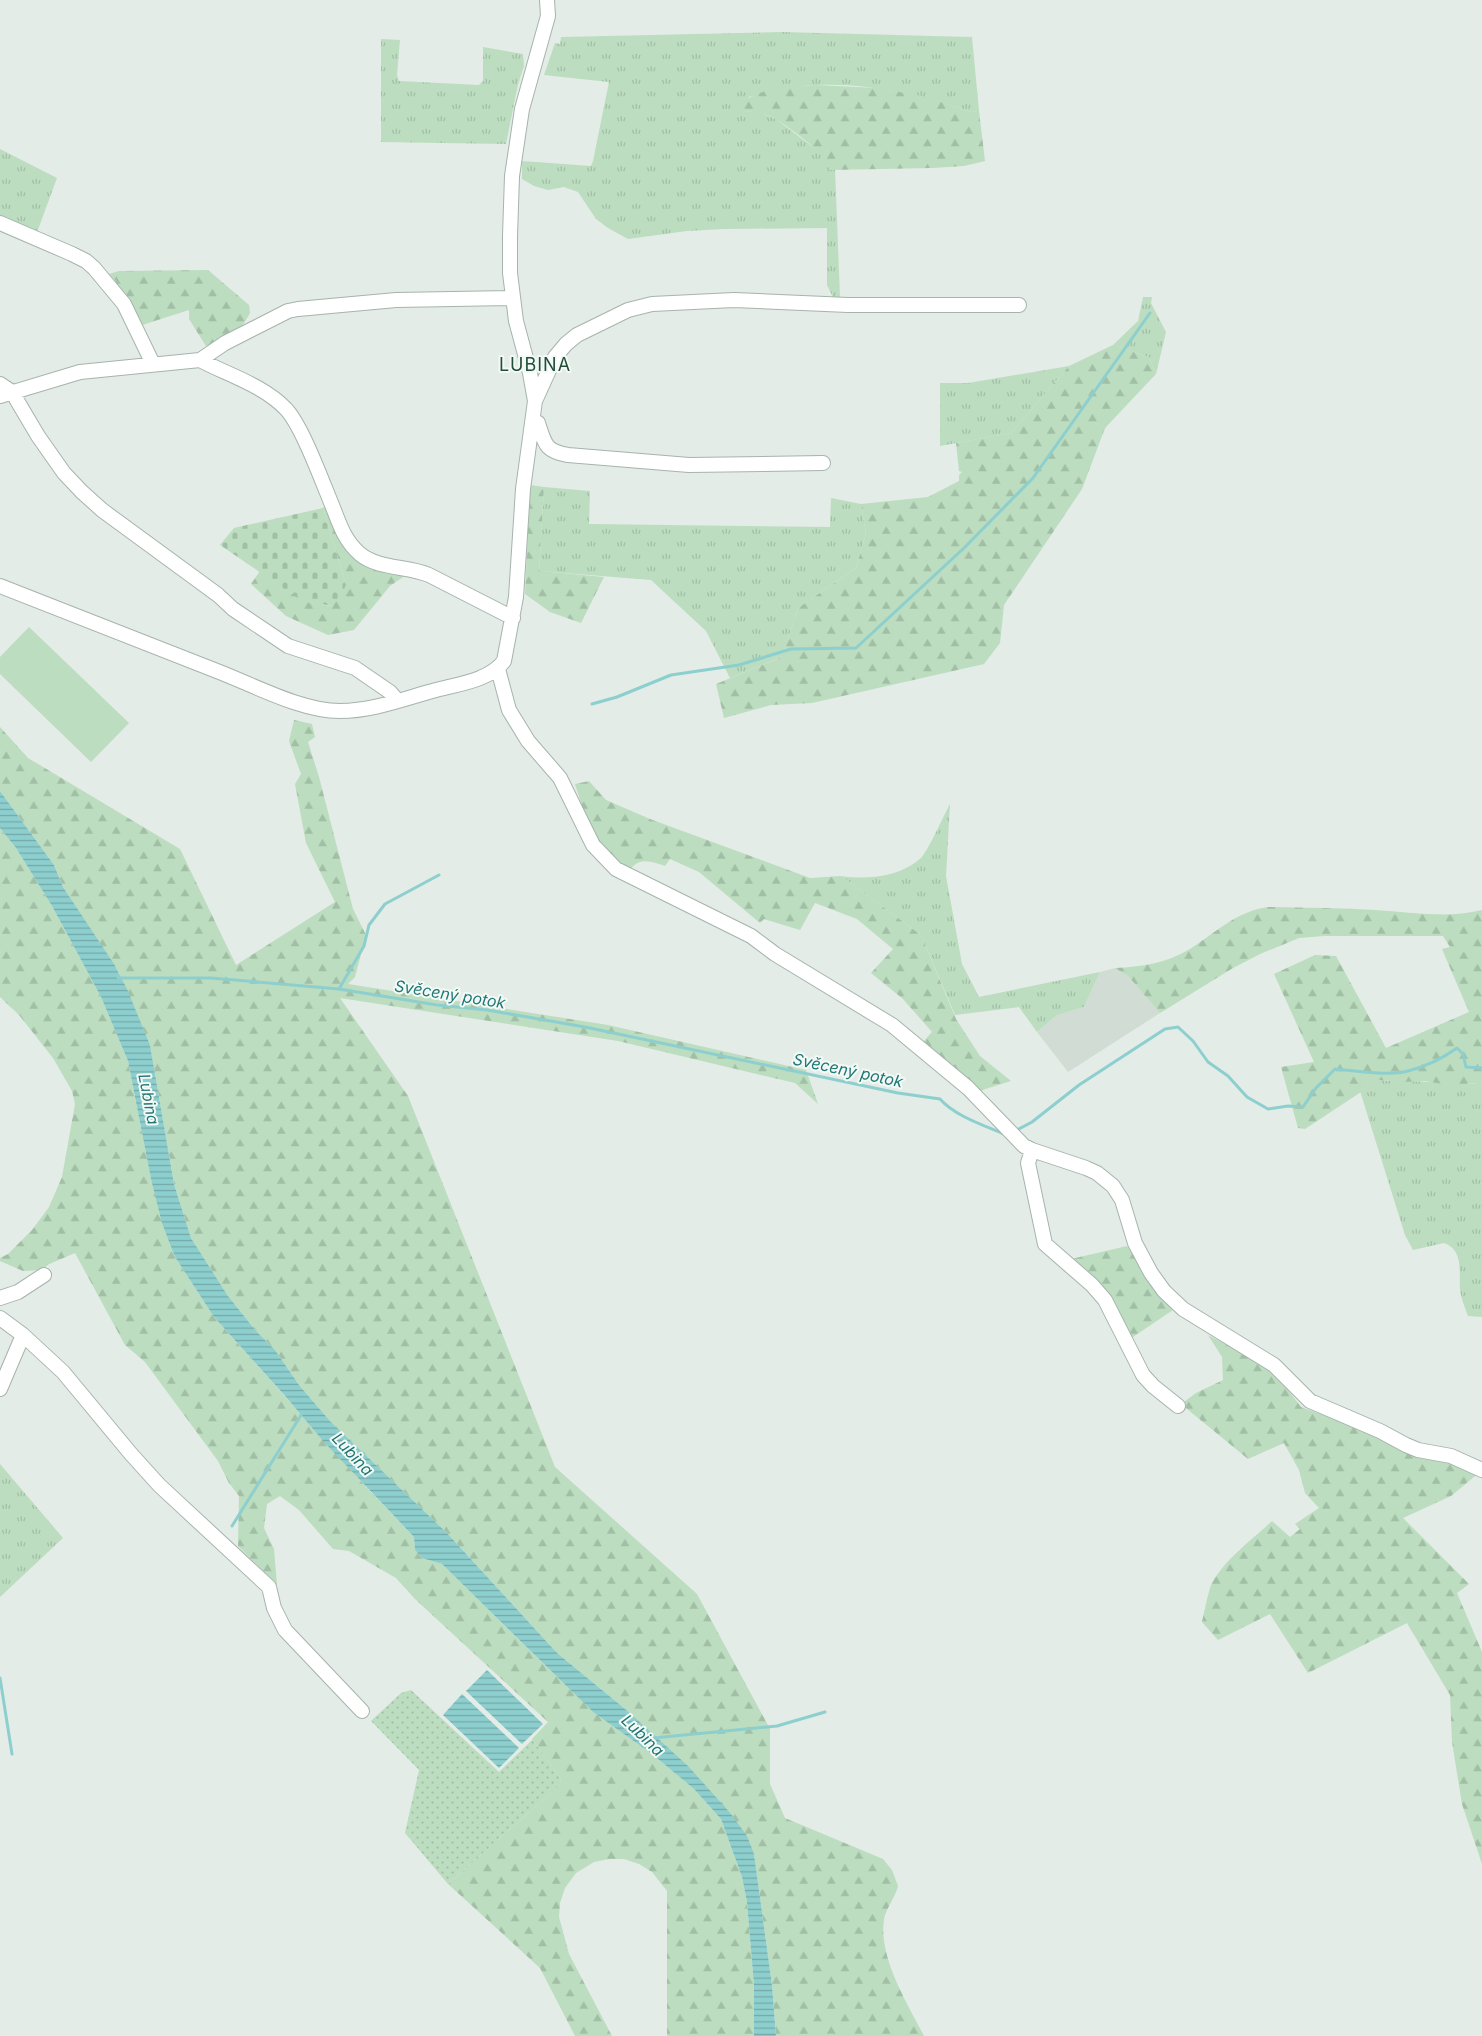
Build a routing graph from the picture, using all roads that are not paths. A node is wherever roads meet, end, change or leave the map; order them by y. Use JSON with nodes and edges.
{"nodes":[{"id":1,"x":547,"y":0,"type":"edge"},
{"id":2,"x":0,"y":223,"type":"edge"},
{"id":3,"x":512,"y":298,"type":"junction"},
{"id":4,"x":1019,"y":305,"type":"dead end"},
{"id":5,"x":200,"y":360,"type":"junction"},
{"id":6,"x":153,"y":364,"type":"junction"},
{"id":7,"x":4,"y":391,"type":"edge"},
{"id":8,"x":535,"y":400,"type":"junction"},
{"id":9,"x":532,"y":423,"type":"junction"},
{"id":10,"x":823,"y":463,"type":"dead end"},
{"id":11,"x":0,"y":586,"type":"edge"},
{"id":12,"x":513,"y":618,"type":"junction"},
{"id":13,"x":498,"y":669,"type":"junction"},
{"id":14,"x":397,"y":700,"type":"junction"},
{"id":15,"x":1032,"y":1150,"type":"junction"},
{"id":16,"x":44,"y":1275,"type":"dead end"},
{"id":17,"x":0,"y":1298,"type":"edge"},
{"id":18,"x":0,"y":1318,"type":"edge"},
{"id":19,"x":23,"y":1336,"type":"junction"},
{"id":20,"x":0,"y":1389,"type":"edge"},
{"id":21,"x":1178,"y":1406,"type":"dead end"},
{"id":22,"x":1482,"y":1470,"type":"edge"},
{"id":23,"x":362,"y":1712,"type":"dead end"}],
"edges":[{"from":1,"to":3,"type":"street"},
{"from":2,"to":6,"type":"street"},
{"from":3,"to":5,"type":"street"},
{"from":3,"to":8,"type":"street"},
{"from":4,"to":8,"type":"street"},
{"from":5,"to":6,"type":"street"},
{"from":5,"to":12,"type":"street"},
{"from":6,"to":7,"type":"street"},
{"from":7,"to":14,"type":"street"},
{"from":8,"to":9,"type":"street"},
{"from":9,"to":10,"type":"street"},
{"from":9,"to":12,"type":"street"},
{"from":11,"to":14,"type":"street"},
{"from":12,"to":13,"type":"street"},
{"from":13,"to":14,"type":"street"},
{"from":13,"to":15,"type":"street"},
{"from":15,"to":21,"type":"street"},
{"from":15,"to":22,"type":"street"},
{"from":16,"to":17,"type":"street"},
{"from":18,"to":19,"type":"street"},
{"from":19,"to":20,"type":"street"},
{"from":19,"to":23,"type":"street"}]}
